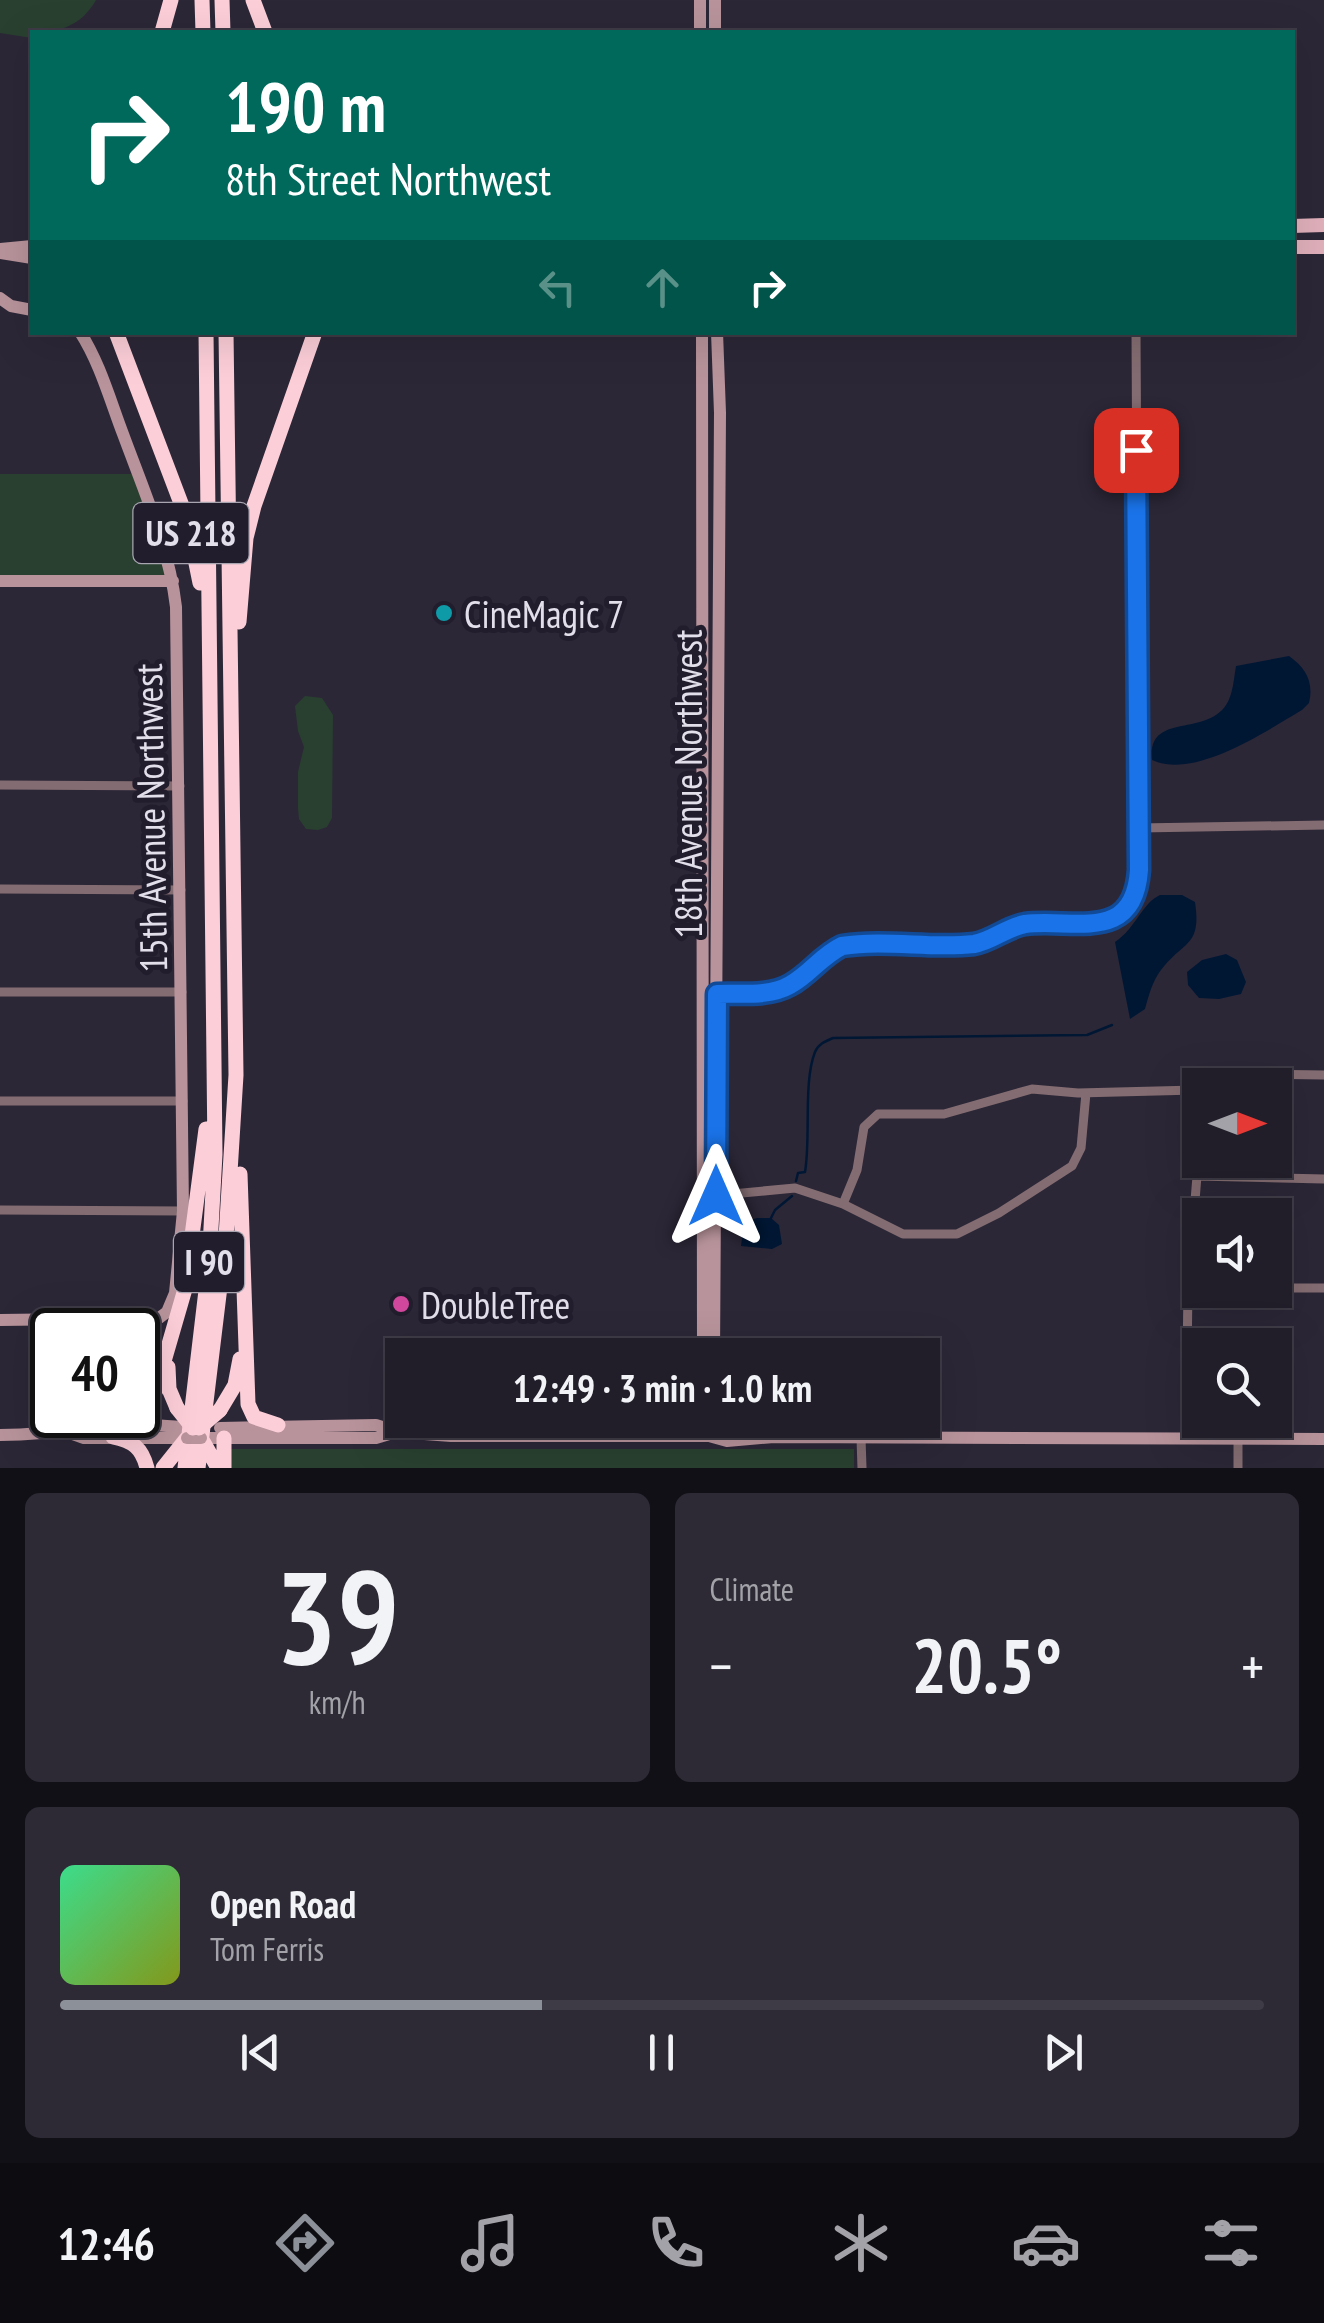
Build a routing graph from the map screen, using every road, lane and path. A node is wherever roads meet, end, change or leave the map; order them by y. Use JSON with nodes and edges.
{"nodes":[{"id":1,"x":171,"y":0,"type":"edge"},
{"id":2,"x":202,"y":0,"type":"edge"},
{"id":3,"x":222,"y":0,"type":"edge"},
{"id":4,"x":253,"y":0,"type":"edge"},
{"id":5,"x":700,"y":0,"type":"edge"},
{"id":6,"x":715,"y":0,"type":"edge"},
{"id":7,"x":163,"y":30,"type":"edge"},
{"id":8,"x":203,"y":30,"type":"edge"},
{"id":9,"x":223,"y":30,"type":"edge"},
{"id":10,"x":264,"y":30,"type":"edge"},
{"id":11,"x":700,"y":30,"type":"edge"},
{"id":12,"x":714,"y":30,"type":"edge"},
{"id":13,"x":1324,"y":225,"type":"edge"},
{"id":14,"x":1295,"y":226,"type":"edge"},
{"id":15,"x":30,"y":246,"type":"edge"},
{"id":16,"x":1295,"y":247,"type":"edge"},
{"id":17,"x":1324,"y":247,"type":"edge"},
{"id":18,"x":0,"y":251,"type":"edge"},
{"id":19,"x":30,"y":258,"type":"edge"},
{"id":20,"x":0,"y":298,"type":"edge"},
{"id":21,"x":30,"y":310,"type":"edge"},
{"id":22,"x":82,"y":335,"type":"edge"},
{"id":23,"x":117,"y":335,"type":"edge"},
{"id":24,"x":206,"y":335,"type":"edge"},
{"id":25,"x":226,"y":335,"type":"edge"},
{"id":26,"x":314,"y":335,"type":"edge"},
{"id":27,"x":702,"y":335,"type":"edge"},
{"id":28,"x":717,"y":335,"type":"edge"},
{"id":29,"x":1136,"y":335,"type":"edge"},
{"id":30,"x":0,"y":581,"type":"edge"},
{"id":31,"x":173,"y":582,"type":"junction"},
{"id":32,"x":210,"y":746,"type":"junction"},
{"id":33,"x":232,"y":746,"type":"junction"},
{"id":34,"x":0,"y":785,"type":"edge"},
{"id":35,"x":180,"y":786,"type":"junction"},
{"id":36,"x":1324,"y":825,"type":"edge"},
{"id":37,"x":1139,"y":828,"type":"junction"},
{"id":38,"x":0,"y":889,"type":"edge"},
{"id":39,"x":180,"y":890,"type":"junction"},
{"id":40,"x":0,"y":992,"type":"edge"},
{"id":41,"x":182,"y":992,"type":"junction"},
{"id":42,"x":702,"y":994,"type":"junction"},
{"id":43,"x":717,"y":994,"type":"junction"},
{"id":44,"x":213,"y":1055,"type":"junction"},
{"id":45,"x":1292,"y":1074,"type":"edge"},
{"id":46,"x":236,"y":1075,"type":"junction"},
{"id":47,"x":1324,"y":1075,"type":"edge"},
{"id":48,"x":1182,"y":1090,"type":"edge"},
{"id":49,"x":1086,"y":1093,"type":"junction"},
{"id":50,"x":0,"y":1101,"type":"edge"},
{"id":51,"x":183,"y":1101,"type":"junction"},
{"id":52,"x":1292,"y":1177,"type":"edge"},
{"id":53,"x":1324,"y":1178,"type":"edge"},
{"id":54,"x":709,"y":1196,"type":"junction"},
{"id":55,"x":843,"y":1204,"type":"junction"},
{"id":56,"x":0,"y":1210,"type":"edge"},
{"id":57,"x":184,"y":1211,"type":"junction"},
{"id":58,"x":708,"y":1285,"type":"junction"},
{"id":59,"x":1292,"y":1288,"type":"edge"},
{"id":60,"x":1324,"y":1288,"type":"edge"},
{"id":61,"x":0,"y":1320,"type":"edge"},
{"id":62,"x":169,"y":1323,"type":"junction"},
{"id":63,"x":244,"y":1332,"type":"junction"},
{"id":64,"x":704,"y":1338,"type":"edge"},
{"id":65,"x":713,"y":1338,"type":"edge"},
{"id":66,"x":160,"y":1364,"type":"edge"},
{"id":67,"x":278,"y":1426,"type":"junction"},
{"id":68,"x":385,"y":1428,"type":"edge"},
{"id":69,"x":160,"y":1430,"type":"edge"},
{"id":70,"x":30,"y":1434,"type":"edge"},
{"id":71,"x":0,"y":1435,"type":"edge"},
{"id":72,"x":160,"y":1436,"type":"edge"},
{"id":73,"x":193,"y":1436,"type":"edge"},
{"id":74,"x":385,"y":1436,"type":"edge"},
{"id":75,"x":118,"y":1438,"type":"edge"},
{"id":76,"x":722,"y":1438,"type":"edge"},
{"id":77,"x":766,"y":1438,"type":"edge"},
{"id":78,"x":862,"y":1438,"type":"edge"},
{"id":79,"x":940,"y":1438,"type":"edge"},
{"id":80,"x":1182,"y":1438,"type":"edge"},
{"id":81,"x":1238,"y":1438,"type":"joint"},
{"id":82,"x":1324,"y":1439,"type":"edge"},
{"id":83,"x":219,"y":1465,"type":"edge"},
{"id":84,"x":147,"y":1468,"type":"edge"},
{"id":85,"x":185,"y":1468,"type":"edge"},
{"id":86,"x":198,"y":1468,"type":"edge"},
{"id":87,"x":862,"y":1468,"type":"edge"},
{"id":88,"x":1238,"y":1468,"type":"edge"}],
"edges":[{"from":1,"to":7,"type":"highway"},
{"from":2,"to":8,"type":"highway"},
{"from":3,"to":9,"type":"highway"},
{"from":4,"to":10,"type":"highway"},
{"from":5,"to":11,"type":"street"},
{"from":6,"to":12,"type":"street"},
{"from":13,"to":14,"type":"main road"},
{"from":15,"to":18,"type":"street"},
{"from":16,"to":17,"type":"main road"},
{"from":18,"to":19,"type":"street"},
{"from":20,"to":21,"type":"street"},
{"from":22,"to":31,"type":"street","name":"15th Avenue Northwest"},
{"from":23,"to":32,"type":"highway","number":"US 218"},
{"from":24,"to":32,"type":"highway","number":"I 90"},
{"from":25,"to":33,"type":"highway","number":"I 90"},
{"from":26,"to":33,"type":"highway","number":"US 218"},
{"from":27,"to":42,"type":"street","name":"18th Avenue Northwest"},
{"from":28,"to":43,"type":"street","name":"18th Avenue Northwest"},
{"from":29,"to":37,"type":"street"},
{"from":30,"to":31,"type":"street"},
{"from":31,"to":35,"type":"street","name":"15th Avenue Northwest"},
{"from":32,"to":44,"type":"highway","number":"I 90"},
{"from":33,"to":46,"type":"highway","number":"I 90"},
{"from":34,"to":35,"type":"street"},
{"from":35,"to":39,"type":"street","name":"15th Avenue Northwest"},
{"from":36,"to":37,"type":"street"},
{"from":37,"to":43,"type":"street"},
{"from":38,"to":39,"type":"street"},
{"from":39,"to":41,"type":"street","name":"15th Avenue Northwest"},
{"from":40,"to":41,"type":"street"},
{"from":41,"to":51,"type":"street","name":"15th Avenue Northwest"},
{"from":42,"to":43,"type":"street"},
{"from":42,"to":54,"type":"street","name":"18th Avenue Northwest"},
{"from":43,"to":54,"type":"street","name":"18th Avenue Northwest"},
{"from":44,"to":62,"type":"highway"},
{"from":44,"to":85,"type":"highway","number":"I 90"},
{"from":45,"to":47,"type":"street"},
{"from":46,"to":63,"type":"highway"},
{"from":46,"to":86,"type":"highway","number":"I 90"},
{"from":48,"to":49,"type":"street"},
{"from":49,"to":55,"type":"street"},
{"from":49,"to":55,"type":"street"},
{"from":50,"to":51,"type":"street"},
{"from":51,"to":57,"type":"street","name":"15th Avenue Northwest"},
{"from":52,"to":53,"type":"street"},
{"from":54,"to":55,"type":"street"},
{"from":54,"to":58,"type":"street","name":"18th Avenue Northwest"},
{"from":56,"to":57,"type":"street"},
{"from":57,"to":62,"type":"street","name":"15th Avenue Northwest"},
{"from":58,"to":64,"type":"street","name":"18th Avenue Northwest"},
{"from":58,"to":65,"type":"street","name":"18th Avenue Northwest"},
{"from":59,"to":60,"type":"street"},
{"from":61,"to":62,"type":"street"},
{"from":62,"to":66,"type":"highway"},
{"from":62,"to":73,"type":"highway","bridge":true},
{"from":63,"to":67,"type":"highway"},
{"from":63,"to":73,"type":"highway","bridge":true},
{"from":67,"to":68,"type":"street"},
{"from":67,"to":73,"type":"street"},
{"from":69,"to":73,"type":"street"},
{"from":70,"to":71,"type":"street"},
{"from":72,"to":73,"type":"street"},
{"from":73,"to":74,"type":"street"},
{"from":73,"to":83,"type":"highway"},
{"from":75,"to":84,"type":"highway"},
{"from":76,"to":77,"type":"street"},
{"from":78,"to":87,"type":"street"},
{"from":79,"to":80,"type":"street"},
{"from":81,"to":82,"type":"street"},
{"from":81,"to":88,"type":"street"}]}
